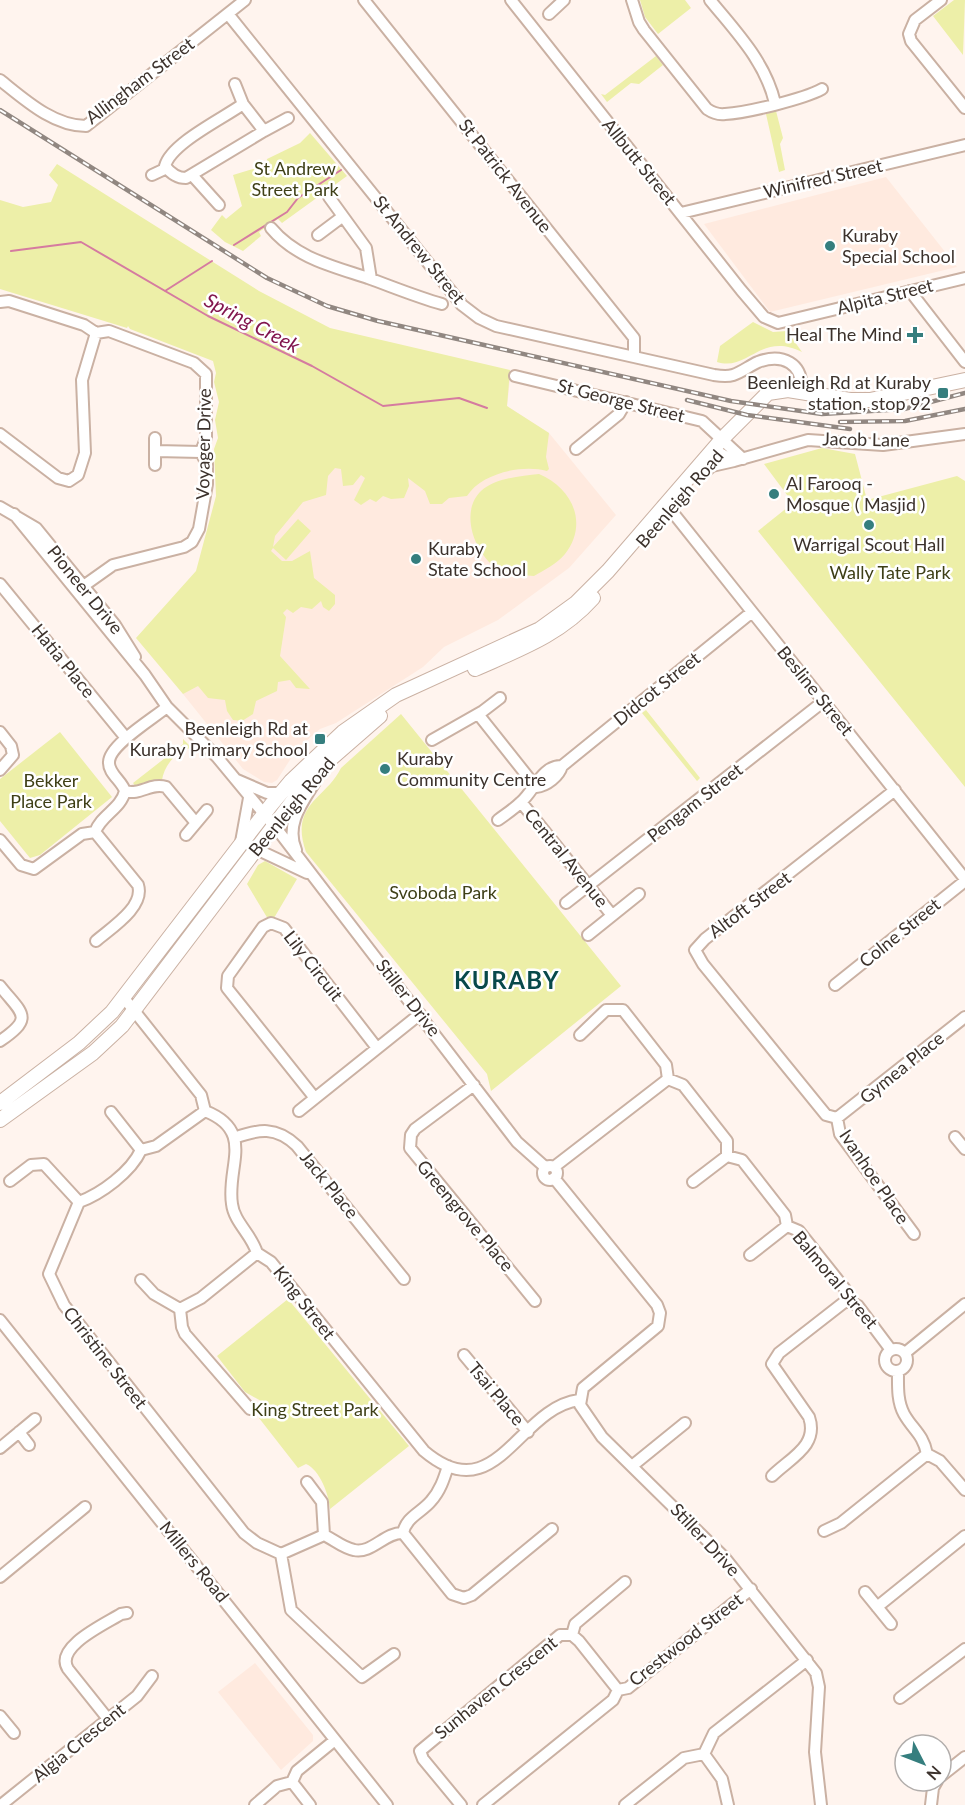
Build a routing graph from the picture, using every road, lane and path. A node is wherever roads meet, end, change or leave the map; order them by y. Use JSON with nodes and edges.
{"nodes":[{"id":1,"x":245,"y":0,"type":"edge"},
{"id":2,"x":364,"y":0,"type":"edge"},
{"id":3,"x":511,"y":0,"type":"edge"},
{"id":4,"x":564,"y":0,"type":"edge"},
{"id":5,"x":632,"y":0,"type":"edge"},
{"id":6,"x":710,"y":0,"type":"edge"},
{"id":7,"x":941,"y":0,"type":"edge"},
{"id":8,"x":228,"y":14,"type":"junction"},
{"id":9,"x":549,"y":14,"type":"dead end"},
{"id":10,"x":0,"y":80,"type":"edge"},
{"id":11,"x":235,"y":84,"type":"dead end"},
{"id":12,"x":822,"y":89,"type":"dead end"},
{"id":13,"x":963,"y":101,"type":"edge"},
{"id":14,"x":775,"y":103,"type":"junction"},
{"id":15,"x":243,"y":104,"type":"junction"},
{"id":16,"x":288,"y":118,"type":"dead end"},
{"id":17,"x":264,"y":131,"type":"junction"},
{"id":18,"x":965,"y":146,"type":"edge"},
{"id":19,"x":167,"y":168,"type":"junction"},
{"id":20,"x":152,"y":175,"type":"dead end"},
{"id":21,"x":192,"y":175,"type":"junction"},
{"id":22,"x":329,"y":197,"type":"dead end"},
{"id":23,"x":219,"y":205,"type":"dead end"},
{"id":24,"x":681,"y":213,"type":"junction"},
{"id":25,"x":342,"y":217,"type":"junction"},
{"id":26,"x":271,"y":228,"type":"dead end"},
{"id":27,"x":318,"y":235,"type":"dead end"},
{"id":28,"x":965,"y":278,"type":"edge"},
{"id":29,"x":371,"y":279,"type":"junction"},
{"id":30,"x":910,"y":291,"type":"junction"},
{"id":31,"x":0,"y":302,"type":"edge"},
{"id":32,"x":442,"y":304,"type":"dead end"},
{"id":33,"x":770,"y":321,"type":"joint"},
{"id":34,"x":96,"y":333,"type":"junction"},
{"id":35,"x":634,"y":357,"type":"junction"},
{"id":36,"x":965,"y":362,"type":"edge"},
{"id":37,"x":515,"y":376,"type":"dead end"},
{"id":38,"x":965,"y":380,"type":"edge"},
{"id":39,"x":801,"y":391,"type":"junction"},
{"id":40,"x":626,"y":402,"type":"junction"},
{"id":41,"x":0,"y":434,"type":"edge"},
{"id":42,"x":965,"y":434,"type":"edge"},
{"id":43,"x":155,"y":438,"type":"dead end"},
{"id":44,"x":723,"y":445,"type":"junction"},
{"id":45,"x":576,"y":449,"type":"dead end"},
{"id":46,"x":156,"y":451,"type":"junction"},
{"id":47,"x":201,"y":452,"type":"junction"},
{"id":48,"x":738,"y":460,"type":"junction"},
{"id":49,"x":155,"y":465,"type":"dead end"},
{"id":50,"x":703,"y":473,"type":"junction"},
{"id":51,"x":0,"y":507,"type":"edge"},
{"id":52,"x":666,"y":509,"type":"junction"},
{"id":53,"x":14,"y":514,"type":"junction"},
{"id":54,"x":0,"y":584,"type":"edge"},
{"id":55,"x":82,"y":587,"type":"junction"},
{"id":56,"x":752,"y":612,"type":"junction"},
{"id":57,"x":145,"y":675,"type":"junction"},
{"id":58,"x":500,"y":698,"type":"dead end"},
{"id":59,"x":824,"y":701,"type":"junction"},
{"id":60,"x":167,"y":707,"type":"junction"},
{"id":61,"x":478,"y":714,"type":"junction"},
{"id":62,"x":0,"y":732,"type":"edge"},
{"id":63,"x":126,"y":738,"type":"junction"},
{"id":64,"x":432,"y":740,"type":"dead end"},
{"id":65,"x":326,"y":763,"type":"junction"},
{"id":66,"x":0,"y":770,"type":"edge"},
{"id":67,"x":234,"y":779,"type":"junction"},
{"id":68,"x":536,"y":786,"type":"junction"},
{"id":69,"x":895,"y":790,"type":"junction"},
{"id":70,"x":125,"y":791,"type":"junction"},
{"id":71,"x":280,"y":793,"type":"junction"},
{"id":72,"x":249,"y":798,"type":"junction"},
{"id":73,"x":522,"y":802,"type":"junction"},
{"id":74,"x":207,"y":810,"type":"dead end"},
{"id":75,"x":263,"y":814,"type":"junction"},
{"id":76,"x":498,"y":820,"type":"dead end"},
{"id":77,"x":196,"y":823,"type":"junction"},
{"id":78,"x":274,"y":825,"type":"junction"},
{"id":79,"x":95,"y":832,"type":"junction"},
{"id":80,"x":186,"y":835,"type":"dead end"},
{"id":81,"x":0,"y":840,"type":"edge"},
{"id":82,"x":240,"y":845,"type":"junction"},
{"id":83,"x":256,"y":849,"type":"junction"},
{"id":84,"x":307,"y":870,"type":"junction"},
{"id":85,"x":965,"y":880,"type":"edge"},
{"id":86,"x":588,"y":884,"type":"junction"},
{"id":87,"x":639,"y":894,"type":"dead end"},
{"id":88,"x":566,"y":903,"type":"dead end"},
{"id":89,"x":611,"y":914,"type":"junction"},
{"id":90,"x":588,"y":935,"type":"dead end"},
{"id":91,"x":96,"y":941,"type":"dead end"},
{"id":92,"x":835,"y":985,"type":"dead end"},
{"id":93,"x":0,"y":986,"type":"edge"},
{"id":94,"x":124,"y":998,"type":"junction"},
{"id":95,"x":135,"y":1010,"type":"junction"},
{"id":96,"x":420,"y":1014,"type":"junction"},
{"id":97,"x":965,"y":1017,"type":"edge"},
{"id":98,"x":580,"y":1035,"type":"dead end"},
{"id":99,"x":0,"y":1041,"type":"edge"},
{"id":100,"x":377,"y":1048,"type":"junction"},
{"id":101,"x":668,"y":1079,"type":"junction"},
{"id":102,"x":474,"y":1085,"type":"junction"},
{"id":103,"x":314,"y":1098,"type":"junction"},
{"id":104,"x":0,"y":1103,"type":"edge"},
{"id":105,"x":205,"y":1111,"type":"junction"},
{"id":106,"x":299,"y":1111,"type":"dead end"},
{"id":107,"x":111,"y":1112,"type":"dead end"},
{"id":108,"x":837,"y":1118,"type":"junction"},
{"id":109,"x":0,"y":1120,"type":"edge"},
{"id":110,"x":955,"y":1137,"type":"dead end"},
{"id":111,"x":234,"y":1138,"type":"junction"},
{"id":112,"x":965,"y":1149,"type":"edge"},
{"id":113,"x":141,"y":1150,"type":"junction"},
{"id":114,"x":727,"y":1156,"type":"junction"},
{"id":115,"x":550,"y":1167,"type":"junction"},
{"id":116,"x":10,"y":1181,"type":"dead end"},
{"id":117,"x":693,"y":1182,"type":"dead end"},
{"id":118,"x":79,"y":1202,"type":"junction"},
{"id":119,"x":787,"y":1226,"type":"junction"},
{"id":120,"x":914,"y":1234,"type":"dead end"},
{"id":121,"x":257,"y":1253,"type":"junction"},
{"id":122,"x":750,"y":1255,"type":"dead end"},
{"id":123,"x":404,"y":1279,"type":"dead end"},
{"id":124,"x":141,"y":1280,"type":"dead end"},
{"id":125,"x":847,"y":1300,"type":"junction"},
{"id":126,"x":535,"y":1301,"type":"dead end"},
{"id":127,"x":965,"y":1304,"type":"edge"},
{"id":128,"x":180,"y":1309,"type":"junction"},
{"id":129,"x":0,"y":1320,"type":"edge"},
{"id":130,"x":891,"y":1350,"type":"junction"},
{"id":131,"x":905,"y":1353,"type":"junction"},
{"id":132,"x":464,"y":1355,"type":"dead end"},
{"id":133,"x":898,"y":1371,"type":"junction"},
{"id":134,"x":579,"y":1400,"type":"junction"},
{"id":135,"x":250,"y":1409,"type":"dead end"},
{"id":136,"x":35,"y":1419,"type":"dead end"},
{"id":137,"x":685,"y":1423,"type":"dead end"},
{"id":138,"x":19,"y":1432,"type":"junction"},
{"id":139,"x":528,"y":1432,"type":"junction"},
{"id":140,"x":29,"y":1445,"type":"dead end"},
{"id":141,"x":0,"y":1448,"type":"edge"},
{"id":142,"x":927,"y":1455,"type":"junction"},
{"id":143,"x":448,"y":1466,"type":"junction"},
{"id":144,"x":632,"y":1467,"type":"junction"},
{"id":145,"x":772,"y":1476,"type":"dead end"},
{"id":146,"x":307,"y":1482,"type":"dead end"},
{"id":147,"x":965,"y":1490,"type":"edge"},
{"id":148,"x":86,"y":1507,"type":"dead end"},
{"id":149,"x":552,"y":1529,"type":"dead end"},
{"id":150,"x":824,"y":1531,"type":"dead end"},
{"id":151,"x":403,"y":1533,"type":"junction"},
{"id":152,"x":324,"y":1535,"type":"junction"},
{"id":153,"x":965,"y":1536,"type":"edge"},
{"id":154,"x":281,"y":1554,"type":"junction"},
{"id":155,"x":0,"y":1577,"type":"edge"},
{"id":156,"x":625,"y":1582,"type":"dead end"},
{"id":157,"x":751,"y":1589,"type":"junction"},
{"id":158,"x":865,"y":1592,"type":"dead end"},
{"id":159,"x":877,"y":1607,"type":"junction"},
{"id":160,"x":127,"y":1613,"type":"dead end"},
{"id":161,"x":891,"y":1623,"type":"dead end"},
{"id":162,"x":572,"y":1635,"type":"junction"},
{"id":163,"x":965,"y":1649,"type":"edge"},
{"id":164,"x":394,"y":1654,"type":"dead end"},
{"id":165,"x":807,"y":1660,"type":"junction"},
{"id":166,"x":152,"y":1676,"type":"dead end"},
{"id":167,"x":618,"y":1690,"type":"junction"},
{"id":168,"x":900,"y":1698,"type":"dead end"},
{"id":169,"x":0,"y":1716,"type":"edge"},
{"id":170,"x":108,"y":1719,"type":"junction"},
{"id":171,"x":14,"y":1733,"type":"dead end"},
{"id":172,"x":335,"y":1740,"type":"junction"},
{"id":173,"x":704,"y":1754,"type":"junction"},
{"id":174,"x":965,"y":1757,"type":"edge"},
{"id":175,"x":953,"y":1766,"type":"edge"},
{"id":176,"x":292,"y":1782,"type":"junction"},
{"id":177,"x":1,"y":1805,"type":"edge"},
{"id":178,"x":255,"y":1805,"type":"edge"},
{"id":179,"x":310,"y":1805,"type":"edge"},
{"id":180,"x":387,"y":1805,"type":"edge"},
{"id":181,"x":461,"y":1805,"type":"edge"},
{"id":182,"x":483,"y":1805,"type":"edge"},
{"id":183,"x":625,"y":1805,"type":"edge"},
{"id":184,"x":728,"y":1805,"type":"edge"},
{"id":185,"x":821,"y":1805,"type":"edge"}],
"edges":[{"from":1,"to":8,"type":"street","name":"Allingham Street"},
{"from":2,"to":35,"type":"street","name":"St Patrick Avenue"},
{"from":3,"to":24,"type":"street","name":"Allbutt Street"},
{"from":4,"to":9,"type":"street"},
{"from":5,"to":14,"type":"street"},
{"from":6,"to":14,"type":"street"},
{"from":7,"to":13,"type":"street"},
{"from":8,"to":10,"type":"street","name":"Allingham Street"},
{"from":8,"to":35,"type":"street","name":"St Andrew Street"},
{"from":11,"to":15,"type":"street"},
{"from":12,"to":14,"type":"street"},
{"from":15,"to":17,"type":"street"},
{"from":15,"to":19,"type":"street"},
{"from":16,"to":17,"type":"street"},
{"from":17,"to":21,"type":"street"},
{"from":18,"to":24,"type":"street","name":"Winifred Street"},
{"from":19,"to":20,"type":"street"},
{"from":19,"to":21,"type":"street"},
{"from":21,"to":23,"type":"street"},
{"from":22,"to":25,"type":"street"},
{"from":24,"to":33,"type":"street","name":"Allbutt Street"},
{"from":25,"to":27,"type":"street"},
{"from":25,"to":29,"type":"street"},
{"from":26,"to":29,"type":"street"},
{"from":28,"to":30,"type":"street","name":"Alpita Street"},
{"from":29,"to":32,"type":"street"},
{"from":30,"to":33,"type":"street","name":"Alpita Street"},
{"from":30,"to":36,"type":"street"},
{"from":31,"to":34,"type":"street","name":"Voyager Drive"},
{"from":34,"to":41,"type":"street"},
{"from":34,"to":47,"type":"street","name":"Voyager Drive"},
{"from":35,"to":39,"type":"street","name":"St Andrew Street"},
{"from":37,"to":40,"type":"street","name":"St George Street"},
{"from":38,"to":39,"type":"main road","name":"Beenleigh Road"},
{"from":39,"to":44,"type":"main road","name":"Beenleigh Road"},
{"from":40,"to":44,"type":"street","name":"St George Street"},
{"from":40,"to":45,"type":"street"},
{"from":42,"to":48,"type":"street","name":"Jacob Lane"},
{"from":43,"to":46,"type":"street"},
{"from":44,"to":48,"type":"street","name":"St George Street"},
{"from":44,"to":50,"type":"main road","name":"Beenleigh Road"},
{"from":44,"to":52,"type":"main road","name":"Beenleigh Road"},
{"from":46,"to":47,"type":"street"},
{"from":46,"to":49,"type":"street"},
{"from":47,"to":55,"type":"street","name":"Voyager Drive"},
{"from":48,"to":50,"type":"street","name":"Jacob Lane"},
{"from":50,"to":52,"type":"main road","name":"Beenleigh Road"},
{"from":51,"to":53,"type":"street","name":"Pioneer Drive"},
{"from":52,"to":56,"type":"street","name":"Besline Street"},
{"from":52,"to":65,"type":"main road","name":"Beenleigh Road"},
{"from":52,"to":71,"type":"main road","name":"Beenleigh Road"},
{"from":53,"to":55,"type":"street","name":"Pioneer Drive"},
{"from":53,"to":57,"type":"street","name":"Pioneer Drive"},
{"from":54,"to":63,"type":"street","name":"Hatia Place"},
{"from":55,"to":57,"type":"street","name":"Pioneer Drive"},
{"from":56,"to":59,"type":"street","name":"Besline Street"},
{"from":56,"to":68,"type":"street","name":"Didcot Street"},
{"from":57,"to":60,"type":"street","name":"Pioneer Drive"},
{"from":58,"to":61,"type":"street"},
{"from":59,"to":69,"type":"street","name":"Besline Street"},
{"from":59,"to":86,"type":"street","name":"Pengam Street"},
{"from":60,"to":63,"type":"street"},
{"from":60,"to":67,"type":"street","name":"Pioneer Drive"},
{"from":61,"to":64,"type":"street"},
{"from":61,"to":68,"type":"street"},
{"from":62,"to":66,"type":"street"},
{"from":63,"to":70,"type":"street"},
{"from":65,"to":78,"type":"main road","name":"Beenleigh Road"},
{"from":65,"to":84,"type":"street"},
{"from":67,"to":71,"type":"street"},
{"from":67,"to":72,"type":"street","name":"Pioneer Drive"},
{"from":68,"to":73,"type":"street","name":"Didcot Street"},
{"from":69,"to":85,"type":"street","name":"Besline Street"},
{"from":69,"to":108,"type":"street","name":"Altoft Street"},
{"from":70,"to":77,"type":"street"},
{"from":70,"to":79,"type":"street"},
{"from":71,"to":75,"type":"main road","name":"Beenleigh Road"},
{"from":72,"to":75,"type":"street","name":"Pioneer Drive"},
{"from":72,"to":82,"type":"street"},
{"from":73,"to":76,"type":"street","name":"Didcot Street"},
{"from":73,"to":86,"type":"street","name":"Central Avenue"},
{"from":74,"to":77,"type":"street"},
{"from":75,"to":78,"type":"street","name":"Pioneer Drive"},
{"from":75,"to":82,"type":"main road","name":"Beenleigh Road"},
{"from":77,"to":80,"type":"street"},
{"from":78,"to":83,"type":"main road","name":"Beenleigh Road"},
{"from":78,"to":84,"type":"street","name":"Stiller Drive"},
{"from":79,"to":81,"type":"street"},
{"from":79,"to":91,"type":"street"},
{"from":82,"to":94,"type":"main road","name":"Beenleigh Road"},
{"from":83,"to":84,"type":"street"},
{"from":83,"to":95,"type":"main road","name":"Beenleigh Road"},
{"from":84,"to":96,"type":"street","name":"Stiller Drive"},
{"from":85,"to":92,"type":"street","name":"Colne Street"},
{"from":86,"to":88,"type":"street","name":"Pengam Street"},
{"from":86,"to":89,"type":"street","name":"Central Avenue"},
{"from":87,"to":89,"type":"street","name":"Central Avenue"},
{"from":89,"to":90,"type":"street","name":"Central Avenue"},
{"from":93,"to":99,"type":"street"},
{"from":94,"to":95,"type":"street"},
{"from":94,"to":104,"type":"main road","name":"Beenleigh Road"},
{"from":95,"to":105,"type":"street"},
{"from":95,"to":109,"type":"main road","name":"Beenleigh Road"},
{"from":96,"to":100,"type":"street"},
{"from":96,"to":102,"type":"street","name":"Stiller Drive"},
{"from":97,"to":108,"type":"street","name":"Gymea Place"},
{"from":98,"to":101,"type":"street"},
{"from":100,"to":103,"type":"street"},
{"from":100,"to":103,"type":"street","name":"Lily Circuit"},
{"from":101,"to":114,"type":"street"},
{"from":101,"to":115,"type":"street"},
{"from":102,"to":115,"type":"street","name":"Stiller Drive"},
{"from":102,"to":126,"type":"street","name":"Greengrove Place"},
{"from":103,"to":106,"type":"street"},
{"from":105,"to":111,"type":"street"},
{"from":105,"to":113,"type":"street"},
{"from":107,"to":113,"type":"street"},
{"from":108,"to":120,"type":"street","name":"Ivanhoe Place"},
{"from":110,"to":112,"type":"street"},
{"from":111,"to":121,"type":"street","name":"King Street"},
{"from":111,"to":123,"type":"street","name":"Jack Place"},
{"from":113,"to":118,"type":"street"},
{"from":114,"to":117,"type":"street"},
{"from":114,"to":119,"type":"street","name":"Balmoral Street"},
{"from":115,"to":134,"type":"street"},
{"from":116,"to":118,"type":"street"},
{"from":118,"to":154,"type":"street","name":"Christine Street"},
{"from":119,"to":122,"type":"street"},
{"from":119,"to":125,"type":"street","name":"Balmoral Street"},
{"from":121,"to":128,"type":"street"},
{"from":121,"to":143,"type":"street","name":"King Street"},
{"from":124,"to":128,"type":"street"},
{"from":125,"to":130,"type":"street","name":"Balmoral Street"},
{"from":125,"to":145,"type":"street"},
{"from":127,"to":131,"type":"street"},
{"from":128,"to":135,"type":"street"},
{"from":129,"to":172,"type":"street","name":"Millers Road"},
{"from":130,"to":131,"type":"street"},
{"from":130,"to":133,"type":"street"},
{"from":131,"to":133,"type":"street"},
{"from":132,"to":139,"type":"street","name":"Tsai Place"},
{"from":133,"to":142,"type":"street"},
{"from":134,"to":139,"type":"street","name":"King Street"},
{"from":134,"to":144,"type":"street","name":"Stiller Drive"},
{"from":136,"to":138,"type":"street"},
{"from":137,"to":144,"type":"street"},
{"from":138,"to":140,"type":"street"},
{"from":138,"to":141,"type":"street"},
{"from":139,"to":143,"type":"street","name":"King Street"},
{"from":142,"to":147,"type":"street"},
{"from":142,"to":150,"type":"street"},
{"from":143,"to":151,"type":"street"},
{"from":144,"to":157,"type":"street","name":"Stiller Drive"},
{"from":146,"to":152,"type":"street"},
{"from":148,"to":155,"type":"street"},
{"from":149,"to":151,"type":"street"},
{"from":151,"to":152,"type":"street"},
{"from":152,"to":154,"type":"street"},
{"from":153,"to":159,"type":"street"},
{"from":154,"to":164,"type":"street"},
{"from":156,"to":162,"type":"street"},
{"from":157,"to":165,"type":"street","name":"Stiller Drive"},
{"from":157,"to":167,"type":"street","name":"Crestwood Street"},
{"from":158,"to":159,"type":"street"},
{"from":159,"to":161,"type":"street"},
{"from":160,"to":170,"type":"street"},
{"from":162,"to":167,"type":"street","name":"Sunhaven Crescent"},
{"from":162,"to":181,"type":"street","name":"Sunhaven Crescent"},
{"from":163,"to":168,"type":"street"},
{"from":165,"to":173,"type":"street"},
{"from":165,"to":185,"type":"street","name":"Stiller Drive"},
{"from":166,"to":170,"type":"street","name":"Algia Crescent"},
{"from":167,"to":182,"type":"street","name":"Crestwood Street"},
{"from":169,"to":171,"type":"street"},
{"from":170,"to":177,"type":"street","name":"Algia Crescent"},
{"from":172,"to":176,"type":"street"},
{"from":172,"to":180,"type":"street","name":"Millers Road"},
{"from":173,"to":183,"type":"street"},
{"from":173,"to":184,"type":"street"},
{"from":174,"to":175,"type":"street"},
{"from":176,"to":178,"type":"street"},
{"from":176,"to":179,"type":"street"}]}
